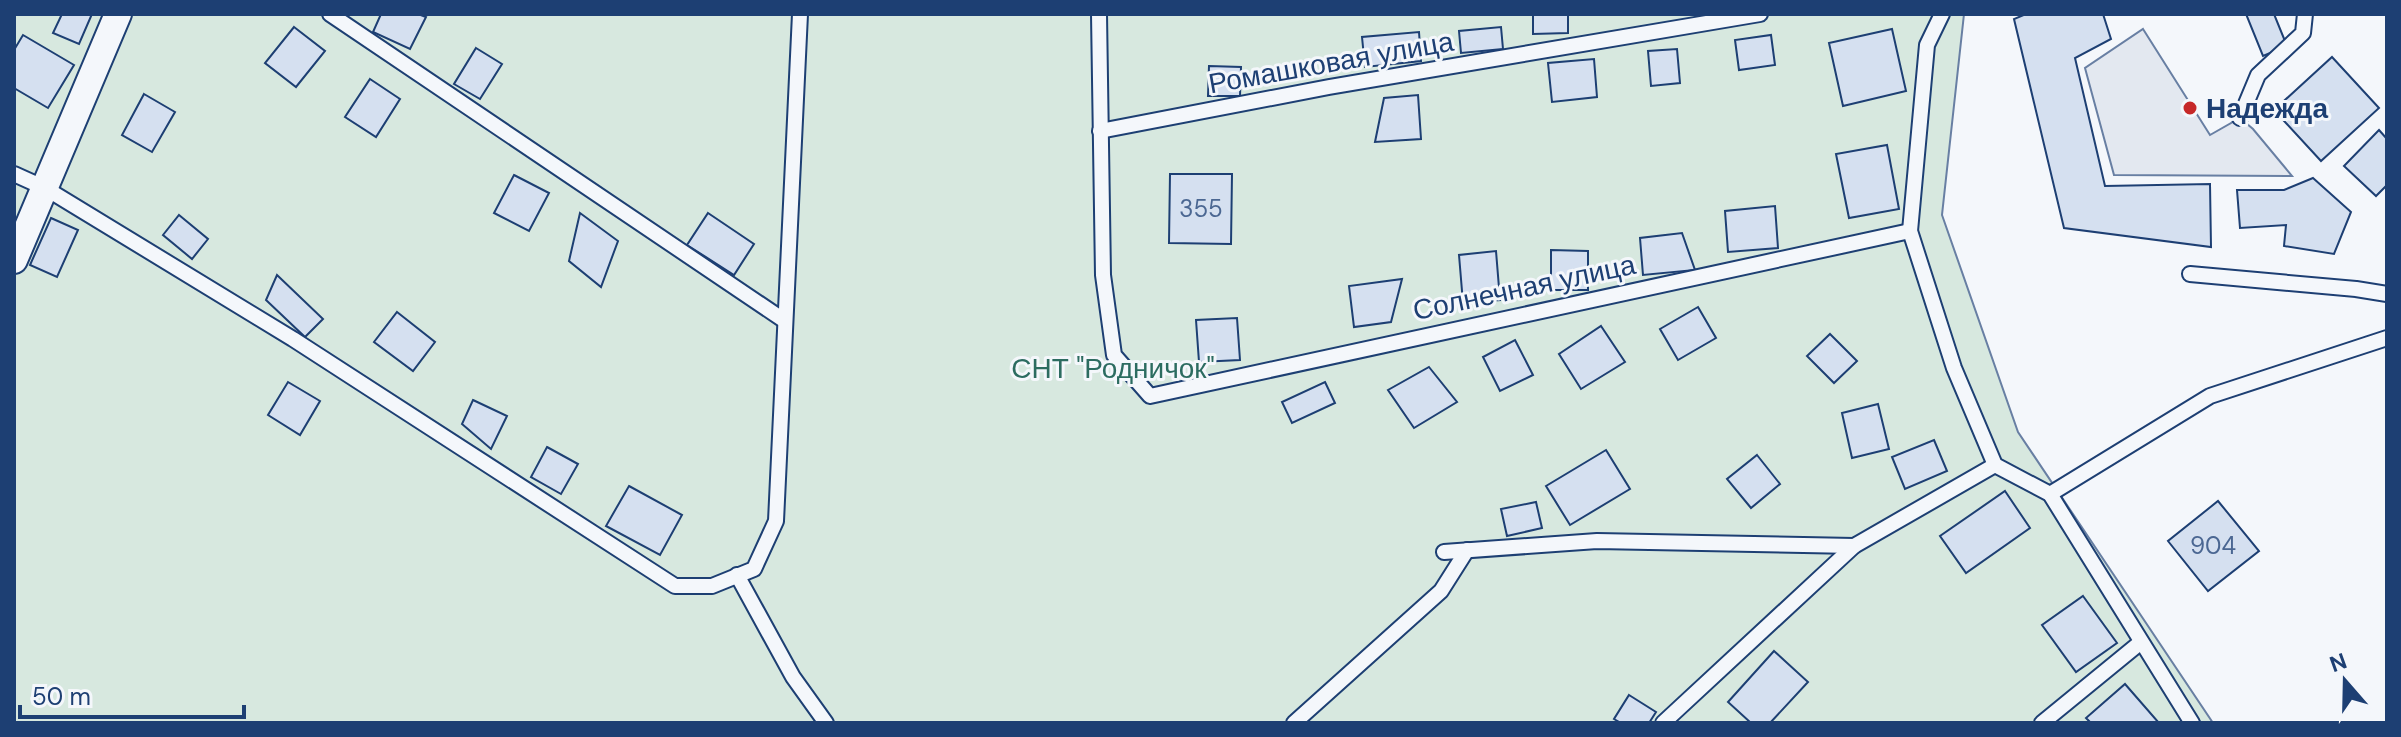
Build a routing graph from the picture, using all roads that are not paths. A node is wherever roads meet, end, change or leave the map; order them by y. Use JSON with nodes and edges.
{"nodes":[{"id":1,"x":118,"y":14,"type":"edge"},
{"id":2,"x":330,"y":14,"type":"edge"},
{"id":3,"x":800,"y":14,"type":"edge"},
{"id":4,"x":1099,"y":14,"type":"edge"},
{"id":5,"x":1760,"y":14,"type":"edge"},
{"id":6,"x":1942,"y":14,"type":"edge"},
{"id":7,"x":2305,"y":14,"type":"edge"},
{"id":8,"x":2240,"y":118,"type":"dead end"},
{"id":9,"x":1100,"y":131,"type":"junction"},
{"id":10,"x":14,"y":174,"type":"edge"},
{"id":11,"x":45,"y":188,"type":"junction"},
{"id":12,"x":1910,"y":231,"type":"junction"},
{"id":13,"x":14,"y":260,"type":"edge"},
{"id":14,"x":2190,"y":274,"type":"dead end"},
{"id":15,"x":2387,"y":294,"type":"edge"},
{"id":16,"x":785,"y":321,"type":"junction"},
{"id":17,"x":2387,"y":338,"type":"edge"},
{"id":18,"x":1995,"y":465,"type":"junction"},
{"id":19,"x":2050,"y":494,"type":"junction"},
{"id":20,"x":1854,"y":546,"type":"junction"},
{"id":21,"x":1467,"y":550,"type":"junction"},
{"id":22,"x":1444,"y":552,"type":"dead end"},
{"id":23,"x":737,"y":575,"type":"junction"},
{"id":24,"x":2141,"y":642,"type":"junction"},
{"id":25,"x":826,"y":723,"type":"edge"},
{"id":26,"x":1294,"y":723,"type":"edge"},
{"id":27,"x":1663,"y":723,"type":"edge"},
{"id":28,"x":2042,"y":723,"type":"edge"},
{"id":29,"x":2192,"y":723,"type":"edge"}],
"edges":[{"from":1,"to":11,"type":"street"},
{"from":2,"to":16,"type":"lane"},
{"from":3,"to":16,"type":"lane"},
{"from":4,"to":9,"type":"lane"},
{"from":5,"to":9,"type":"lane","name":"Ромашковая улица"},
{"from":6,"to":12,"type":"lane"},
{"from":7,"to":8,"type":"lane"},
{"from":9,"to":12,"type":"lane","name":"Солнечная улица"},
{"from":10,"to":11,"type":"lane"},
{"from":11,"to":13,"type":"street"},
{"from":11,"to":23,"type":"lane"},
{"from":12,"to":18,"type":"lane"},
{"from":14,"to":15,"type":"lane"},
{"from":16,"to":23,"type":"lane"},
{"from":17,"to":19,"type":"lane"},
{"from":18,"to":19,"type":"lane"},
{"from":18,"to":20,"type":"lane"},
{"from":19,"to":24,"type":"lane"},
{"from":20,"to":21,"type":"lane"},
{"from":20,"to":27,"type":"lane"},
{"from":21,"to":22,"type":"lane"},
{"from":21,"to":26,"type":"lane"},
{"from":23,"to":25,"type":"lane"},
{"from":24,"to":28,"type":"lane"},
{"from":24,"to":29,"type":"lane"}]}
